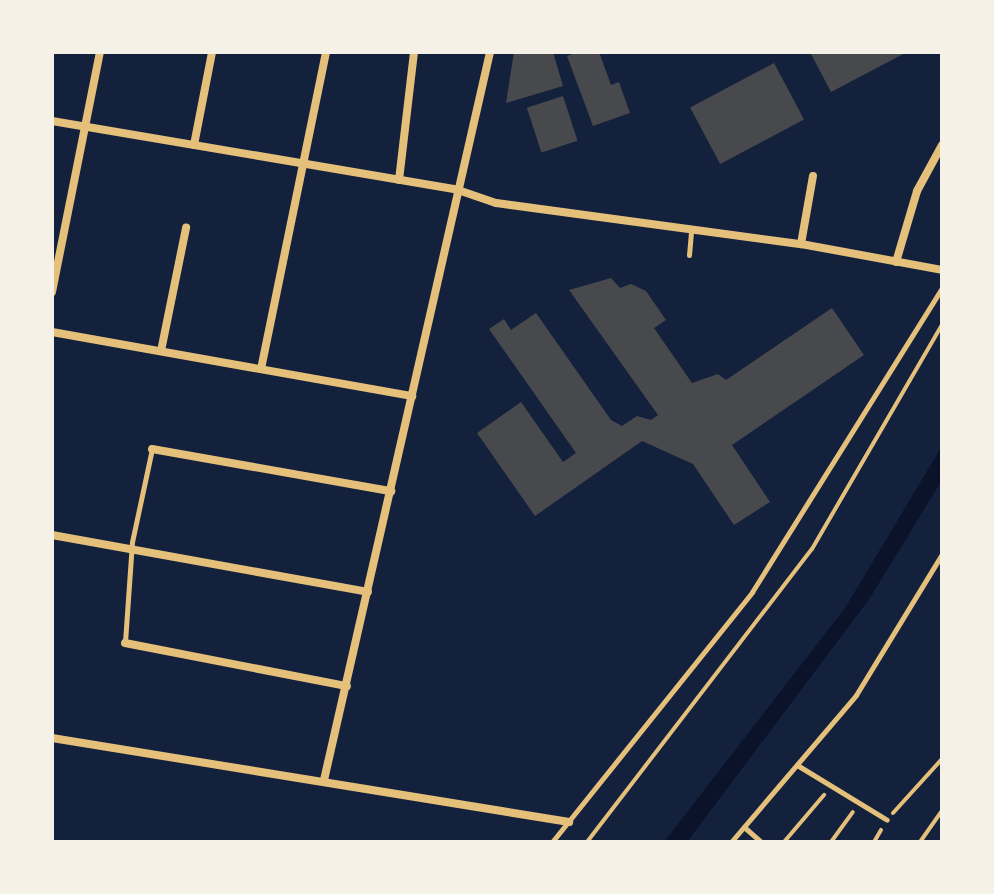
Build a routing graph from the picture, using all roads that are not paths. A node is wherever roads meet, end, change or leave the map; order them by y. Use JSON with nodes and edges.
{"nodes":[{"id":1,"x":100,"y":52,"type":"edge"},
{"id":2,"x":212,"y":52,"type":"edge"},
{"id":3,"x":326,"y":52,"type":"edge"},
{"id":4,"x":414,"y":52,"type":"edge"},
{"id":5,"x":490,"y":52,"type":"edge"},
{"id":6,"x":52,"y":121,"type":"edge"},
{"id":7,"x":85,"y":127,"type":"junction"},
{"id":8,"x":194,"y":145,"type":"junction"},
{"id":9,"x":942,"y":145,"type":"edge"},
{"id":10,"x":305,"y":164,"type":"junction"},
{"id":11,"x":813,"y":176,"type":"dead end"},
{"id":12,"x":399,"y":180,"type":"junction"},
{"id":13,"x":458,"y":190,"type":"junction"},
{"id":14,"x":186,"y":228,"type":"dead end"},
{"id":15,"x":691,"y":229,"type":"junction"},
{"id":16,"x":801,"y":244,"type":"junction"},
{"id":17,"x":689,"y":255,"type":"dead end"},
{"id":18,"x":896,"y":262,"type":"junction"},
{"id":19,"x":942,"y":270,"type":"edge"},
{"id":20,"x":942,"y":288,"type":"edge"},
{"id":21,"x":52,"y":292,"type":"edge"},
{"id":22,"x":52,"y":332,"type":"edge"},
{"id":23,"x":161,"y":351,"type":"junction"},
{"id":24,"x":261,"y":369,"type":"junction"},
{"id":25,"x":412,"y":396,"type":"junction"},
{"id":26,"x":152,"y":449,"type":"joint"},
{"id":27,"x":391,"y":491,"type":"junction"},
{"id":28,"x":52,"y":535,"type":"edge"},
{"id":29,"x":132,"y":549,"type":"junction"},
{"id":30,"x":942,"y":554,"type":"edge"},
{"id":31,"x":368,"y":592,"type":"junction"},
{"id":32,"x":125,"y":643,"type":"joint"},
{"id":33,"x":347,"y":686,"type":"junction"},
{"id":34,"x":52,"y":738,"type":"edge"},
{"id":35,"x":797,"y":765,"type":"junction"},
{"id":36,"x":324,"y":780,"type":"junction"},
{"id":37,"x":887,"y":820,"type":"road end"},
{"id":38,"x":569,"y":822,"type":"junction"},
{"id":39,"x":744,"y":827,"type":"junction"},
{"id":40,"x":552,"y":842,"type":"edge"},
{"id":41,"x":731,"y":842,"type":"edge"},
{"id":42,"x":761,"y":842,"type":"edge"}],
"edges":[{"from":1,"to":7,"type":"street"},
{"from":2,"to":8,"type":"street"},
{"from":3,"to":10,"type":"street"},
{"from":4,"to":12,"type":"street"},
{"from":5,"to":13,"type":"street"},
{"from":6,"to":7,"type":"street"},
{"from":7,"to":8,"type":"street"},
{"from":7,"to":21,"type":"street"},
{"from":8,"to":10,"type":"street"},
{"from":9,"to":18,"type":"street"},
{"from":10,"to":12,"type":"street"},
{"from":10,"to":24,"type":"street"},
{"from":11,"to":16,"type":"street"},
{"from":12,"to":13,"type":"street"},
{"from":13,"to":15,"type":"street"},
{"from":13,"to":25,"type":"street"},
{"from":14,"to":23,"type":"street"},
{"from":15,"to":16,"type":"street"},
{"from":15,"to":17,"type":"lane"},
{"from":16,"to":18,"type":"street"},
{"from":18,"to":19,"type":"street"},
{"from":20,"to":38,"type":"lane"},
{"from":22,"to":23,"type":"street"},
{"from":23,"to":24,"type":"street"},
{"from":24,"to":25,"type":"street"},
{"from":25,"to":27,"type":"street"},
{"from":26,"to":27,"type":"street"},
{"from":26,"to":29,"type":"lane"},
{"from":27,"to":31,"type":"street"},
{"from":28,"to":29,"type":"street"},
{"from":29,"to":31,"type":"street"},
{"from":29,"to":32,"type":"lane"},
{"from":30,"to":35,"type":"lane"},
{"from":31,"to":33,"type":"street"},
{"from":32,"to":33,"type":"street"},
{"from":33,"to":36,"type":"street"},
{"from":34,"to":36,"type":"street"},
{"from":35,"to":37,"type":"lane"},
{"from":35,"to":39,"type":"lane"},
{"from":36,"to":38,"type":"street"},
{"from":38,"to":40,"type":"lane"},
{"from":39,"to":41,"type":"lane"},
{"from":39,"to":42,"type":"lane"}]}
